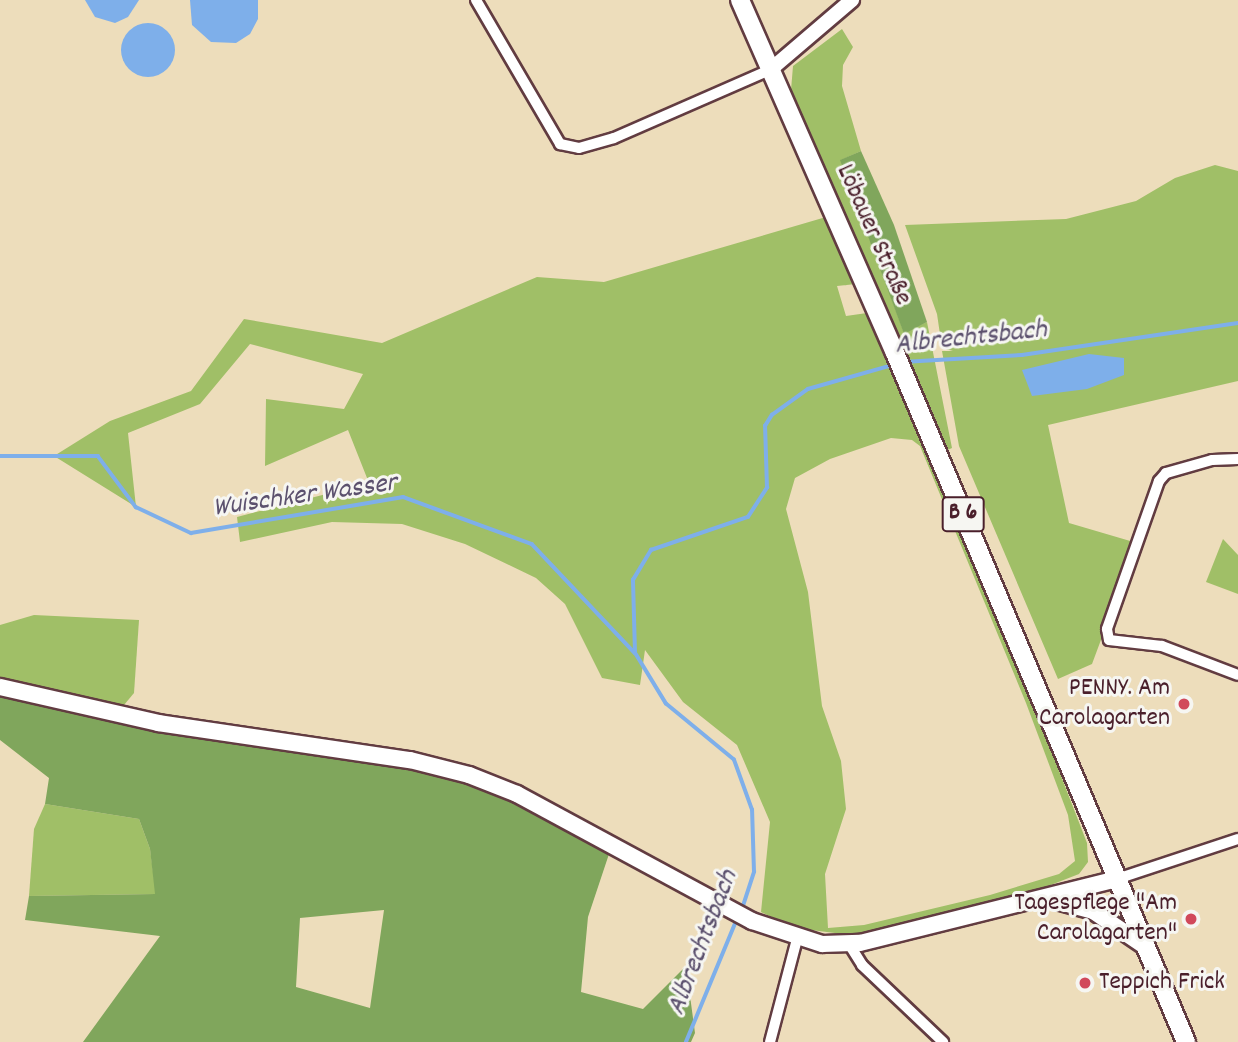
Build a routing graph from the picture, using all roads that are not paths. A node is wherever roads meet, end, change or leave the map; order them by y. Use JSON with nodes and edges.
{"nodes":[{"id":1,"x":476,"y":0,"type":"edge"},
{"id":2,"x":740,"y":0,"type":"edge"},
{"id":3,"x":852,"y":0,"type":"edge"},
{"id":4,"x":770,"y":70,"type":"junction"},
{"id":5,"x":1238,"y":459,"type":"edge"},
{"id":6,"x":1238,"y":675,"type":"edge"},
{"id":7,"x":0,"y":687,"type":"edge"},
{"id":8,"x":1238,"y":839,"type":"edge"},
{"id":9,"x":1117,"y":879,"type":"junction"},
{"id":10,"x":1049,"y":899,"type":"junction"},
{"id":11,"x":797,"y":939,"type":"junction"},
{"id":12,"x":849,"y":944,"type":"junction"},
{"id":13,"x":1146,"y":947,"type":"junction"},
{"id":14,"x":770,"y":1042,"type":"edge"},
{"id":15,"x":943,"y":1042,"type":"edge"},
{"id":16,"x":1186,"y":1042,"type":"edge"}],
"edges":[{"from":1,"to":4,"type":"street"},
{"from":2,"to":4,"type":"main road","name":"Löbauer Straße","number":"B 6"},
{"from":3,"to":4,"type":"street"},
{"from":4,"to":9,"type":"main road","name":"Löbauer Straße","number":"B 6"},
{"from":5,"to":6,"type":"street"},
{"from":7,"to":11,"type":"main road"},
{"from":8,"to":9,"type":"street"},
{"from":9,"to":10,"type":"main road"},
{"from":9,"to":13,"type":"main road","name":"Löbauer Straße","number":"B 6"},
{"from":10,"to":12,"type":"main road"},
{"from":10,"to":13,"type":"main road"},
{"from":11,"to":12,"type":"main road"},
{"from":11,"to":14,"type":"street"},
{"from":12,"to":15,"type":"street"},
{"from":13,"to":16,"type":"main road","name":"Löbauer Straße","number":"B 6"}]}
